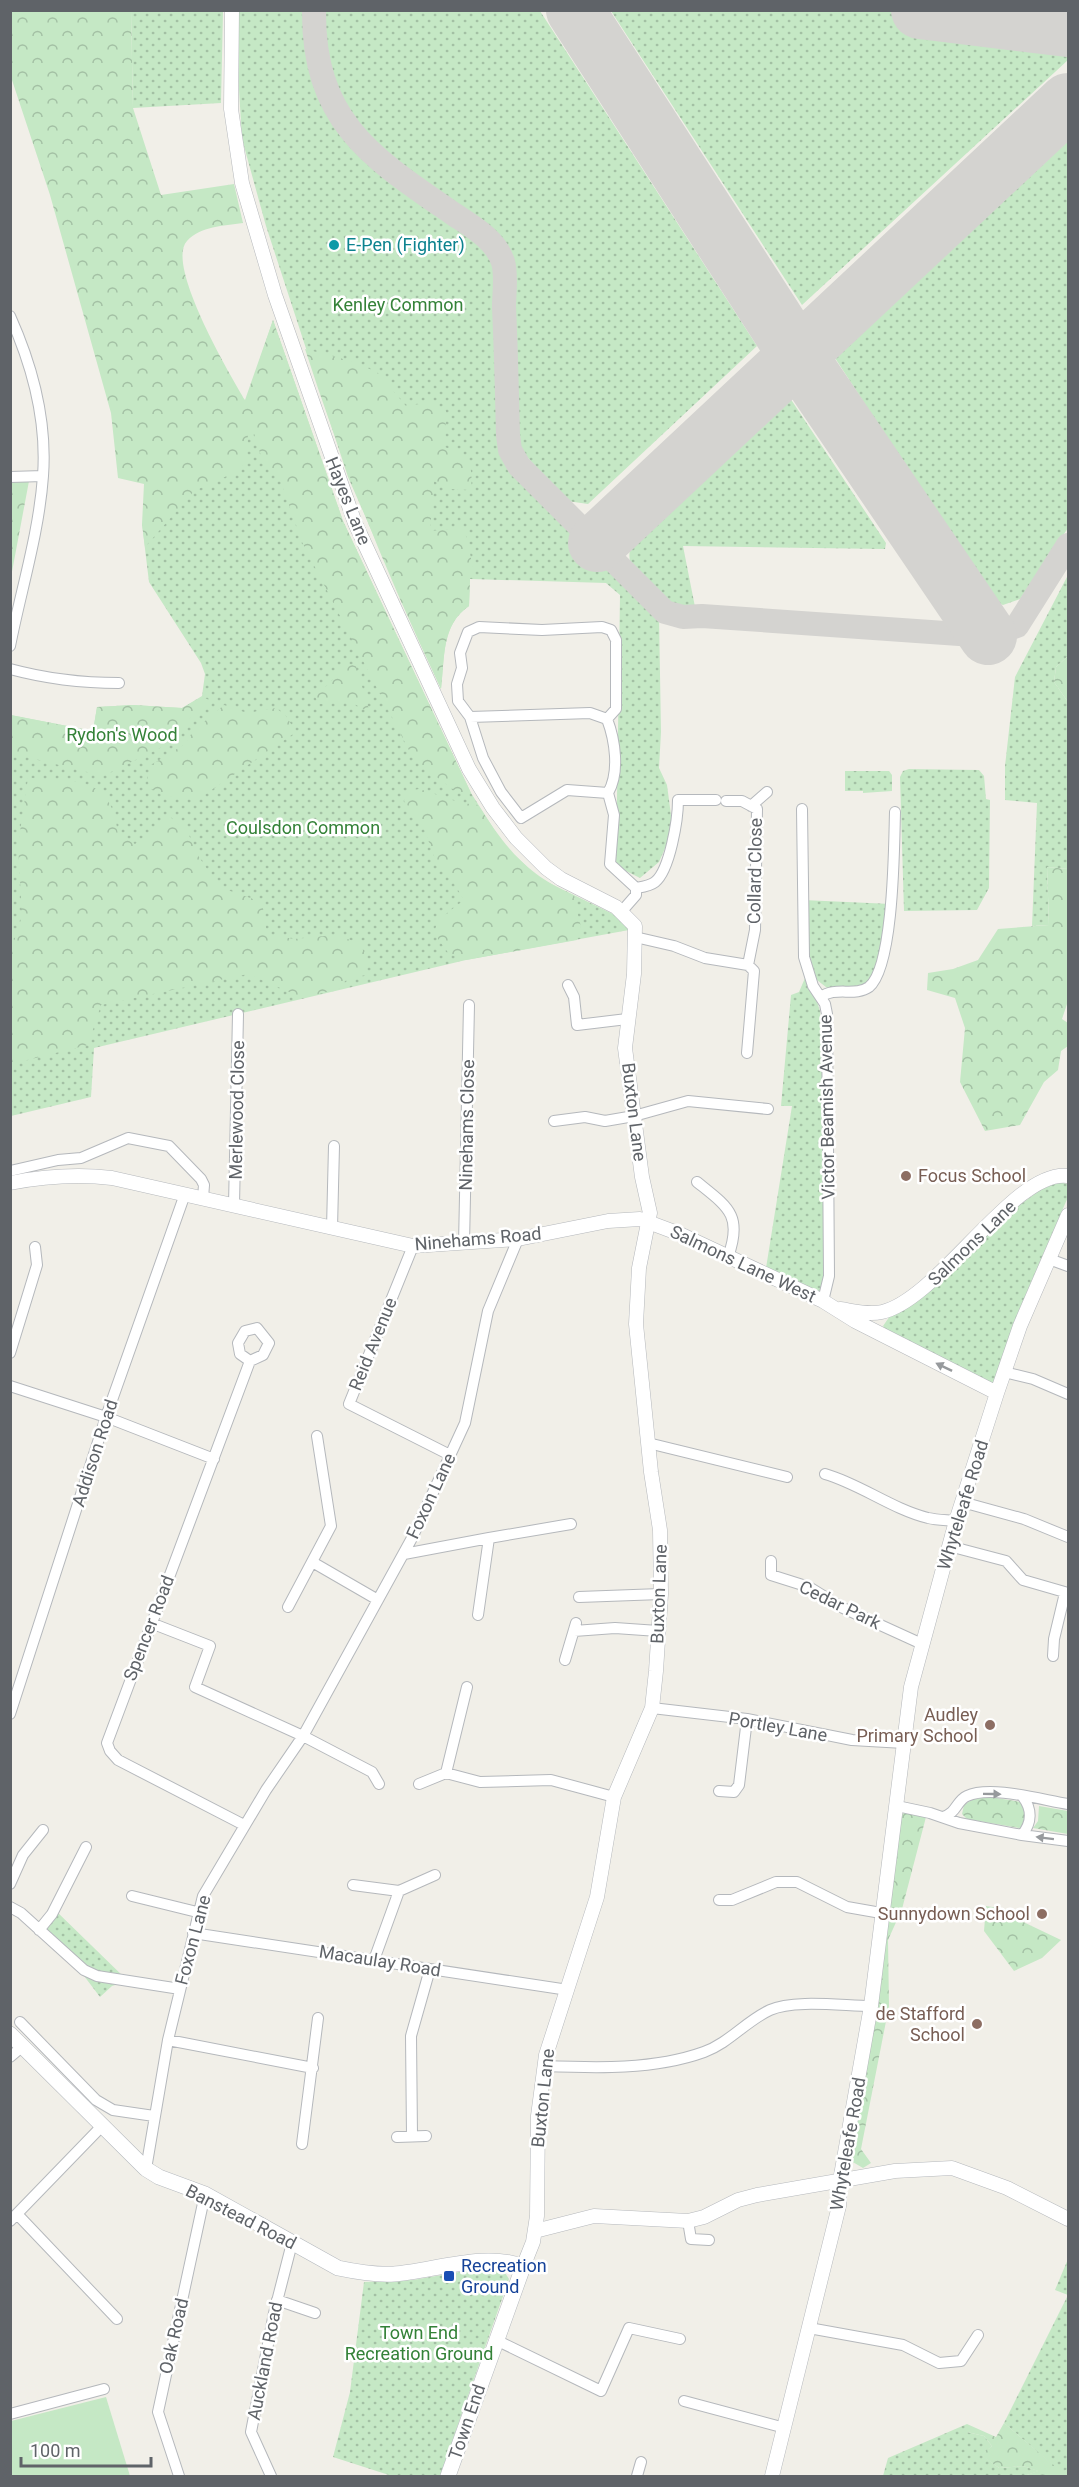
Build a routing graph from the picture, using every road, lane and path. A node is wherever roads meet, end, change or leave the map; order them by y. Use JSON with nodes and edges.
{"nodes":[{"id":1,"x":232,"y":10,"type":"edge"},
{"id":2,"x":10,"y":316,"type":"edge"},
{"id":3,"x":43,"y":476,"type":"junction"},
{"id":4,"x":10,"y":477,"type":"edge"},
{"id":5,"x":10,"y":646,"type":"edge"},
{"id":6,"x":10,"y":669,"type":"edge"},
{"id":7,"x":119,"y":683,"type":"dead end"},
{"id":8,"x":470,"y":717,"type":"junction"},
{"id":9,"x":607,"y":719,"type":"junction"},
{"id":10,"x":766,"y":792,"type":"dead end"},
{"id":11,"x":608,"y":793,"type":"junction"},
{"id":12,"x":751,"y":806,"type":"junction"},
{"id":13,"x":802,"y":809,"type":"dead end"},
{"id":14,"x":895,"y":812,"type":"dead end"},
{"id":15,"x":636,"y":888,"type":"junction"},
{"id":16,"x":622,"y":911,"type":"junction"},
{"id":17,"x":635,"y":937,"type":"junction"},
{"id":18,"x":748,"y":964,"type":"junction"},
{"id":19,"x":568,"y":985,"type":"dead end"},
{"id":20,"x":820,"y":997,"type":"junction"},
{"id":21,"x":469,"y":1005,"type":"dead end"},
{"id":22,"x":238,"y":1014,"type":"dead end"},
{"id":23,"x":627,"y":1019,"type":"junction"},
{"id":24,"x":747,"y":1053,"type":"dead end"},
{"id":25,"x":768,"y":1109,"type":"dead end"},
{"id":26,"x":634,"y":1116,"type":"junction"},
{"id":27,"x":554,"y":1121,"type":"dead end"},
{"id":28,"x":334,"y":1146,"type":"dead end"},
{"id":29,"x":10,"y":1172,"type":"edge"},
{"id":30,"x":1066,"y":1173,"type":"edge"},
{"id":31,"x":697,"y":1182,"type":"dead end"},
{"id":32,"x":10,"y":1183,"type":"edge"},
{"id":33,"x":185,"y":1194,"type":"junction"},
{"id":34,"x":203,"y":1198,"type":"junction"},
{"id":35,"x":234,"y":1205,"type":"junction"},
{"id":36,"x":1068,"y":1215,"type":"edge"},
{"id":37,"x":649,"y":1224,"type":"junction"},
{"id":38,"x":332,"y":1228,"type":"junction"},
{"id":39,"x":518,"y":1239,"type":"junction"},
{"id":40,"x":464,"y":1244,"type":"junction"},
{"id":41,"x":413,"y":1246,"type":"junction"},
{"id":42,"x":35,"y":1247,"type":"dead end"},
{"id":43,"x":728,"y":1257,"type":"junction"},
{"id":44,"x":1049,"y":1259,"type":"junction"},
{"id":45,"x":1068,"y":1266,"type":"edge"},
{"id":46,"x":829,"y":1304,"type":"junction"},
{"id":47,"x":884,"y":1311,"type":"junction"},
{"id":48,"x":880,"y":1333,"type":"junction"},
{"id":49,"x":10,"y":1353,"type":"edge"},
{"id":50,"x":250,"y":1361,"type":"dead end"},
{"id":51,"x":1004,"y":1372,"type":"junction"},
{"id":52,"x":10,"y":1386,"type":"edge"},
{"id":53,"x":997,"y":1394,"type":"junction"},
{"id":54,"x":1068,"y":1394,"type":"edge"},
{"id":55,"x":106,"y":1416,"type":"junction"},
{"id":56,"x":317,"y":1436,"type":"dead end"},
{"id":57,"x":648,"y":1443,"type":"junction"},
{"id":58,"x":450,"y":1455,"type":"junction"},
{"id":59,"x":214,"y":1459,"type":"junction"},
{"id":60,"x":825,"y":1474,"type":"dead end"},
{"id":61,"x":787,"y":1477,"type":"dead end"},
{"id":62,"x":962,"y":1502,"type":"junction"},
{"id":63,"x":956,"y":1521,"type":"junction"},
{"id":64,"x":571,"y":1524,"type":"dead end"},
{"id":65,"x":1068,"y":1537,"type":"edge"},
{"id":66,"x":489,"y":1538,"type":"junction"},
{"id":67,"x":949,"y":1546,"type":"junction"},
{"id":68,"x":404,"y":1554,"type":"junction"},
{"id":69,"x":771,"y":1561,"type":"dead end"},
{"id":70,"x":314,"y":1563,"type":"junction"},
{"id":71,"x":1067,"y":1593,"type":"edge"},
{"id":72,"x":661,"y":1594,"type":"junction"},
{"id":73,"x":579,"y":1597,"type":"dead end"},
{"id":74,"x":378,"y":1600,"type":"junction"},
{"id":75,"x":288,"y":1607,"type":"dead end"},
{"id":76,"x":478,"y":1615,"type":"dead end"},
{"id":77,"x":151,"y":1623,"type":"junction"},
{"id":78,"x":658,"y":1631,"type":"junction"},
{"id":79,"x":922,"y":1644,"type":"junction"},
{"id":80,"x":1053,"y":1656,"type":"dead end"},
{"id":81,"x":565,"y":1660,"type":"dead end"},
{"id":82,"x":467,"y":1687,"type":"dead end"},
{"id":83,"x":652,"y":1708,"type":"junction"},
{"id":84,"x":10,"y":1714,"type":"edge"},
{"id":85,"x":747,"y":1719,"type":"junction"},
{"id":86,"x":303,"y":1736,"type":"junction"},
{"id":87,"x":904,"y":1743,"type":"junction"},
{"id":88,"x":446,"y":1773,"type":"junction"},
{"id":89,"x":379,"y":1784,"type":"dead end"},
{"id":90,"x":419,"y":1784,"type":"dead end"},
{"id":91,"x":719,"y":1791,"type":"dead end"},
{"id":92,"x":614,"y":1797,"type":"junction"},
{"id":93,"x":1023,"y":1797,"type":"junction"},
{"id":94,"x":1068,"y":1804,"type":"edge"},
{"id":95,"x":897,"y":1806,"type":"junction"},
{"id":96,"x":943,"y":1817,"type":"junction"},
{"id":97,"x":244,"y":1825,"type":"junction"},
{"id":98,"x":42,"y":1830,"type":"dead end"},
{"id":99,"x":1022,"y":1834,"type":"junction"},
{"id":100,"x":1068,"y":1841,"type":"edge"},
{"id":101,"x":86,"y":1847,"type":"dead end"},
{"id":102,"x":435,"y":1875,"type":"dead end"},
{"id":103,"x":10,"y":1884,"type":"edge"},
{"id":104,"x":352,"y":1885,"type":"dead end"},
{"id":105,"x":399,"y":1891,"type":"junction"},
{"id":106,"x":132,"y":1896,"type":"dead end"},
{"id":107,"x":718,"y":1900,"type":"dead end"},
{"id":108,"x":10,"y":1907,"type":"edge"},
{"id":109,"x":197,"y":1912,"type":"junction"},
{"id":110,"x":881,"y":1914,"type":"junction"},
{"id":111,"x":39,"y":1930,"type":"junction"},
{"id":112,"x":193,"y":1933,"type":"junction"},
{"id":113,"x":374,"y":1960,"type":"junction"},
{"id":114,"x":430,"y":1969,"type":"junction"},
{"id":115,"x":180,"y":1989,"type":"junction"},
{"id":116,"x":568,"y":1990,"type":"junction"},
{"id":117,"x":871,"y":2006,"type":"junction"},
{"id":118,"x":318,"y":2018,"type":"dead end"},
{"id":119,"x":15,"y":2028,"type":"edge"},
{"id":120,"x":168,"y":2040,"type":"junction"},
{"id":121,"x":23,"y":2046,"type":"junction"},
{"id":122,"x":10,"y":2057,"type":"edge"},
{"id":123,"x":544,"y":2066,"type":"junction"},
{"id":124,"x":313,"y":2068,"type":"junction"},
{"id":125,"x":154,"y":2116,"type":"junction"},
{"id":126,"x":103,"y":2125,"type":"junction"},
{"id":127,"x":412,"y":2136,"type":"junction"},
{"id":128,"x":426,"y":2136,"type":"dead end"},
{"id":129,"x":397,"y":2137,"type":"dead end"},
{"id":130,"x":303,"y":2144,"type":"dead end"},
{"id":131,"x":146,"y":2169,"type":"junction"},
{"id":132,"x":840,"y":2181,"type":"junction"},
{"id":133,"x":205,"y":2194,"type":"junction"},
{"id":134,"x":14,"y":2218,"type":"edge"},
{"id":135,"x":1068,"y":2219,"type":"edge"},
{"id":136,"x":688,"y":2221,"type":"junction"},
{"id":137,"x":535,"y":2231,"type":"junction"},
{"id":138,"x":709,"y":2241,"type":"dead end"},
{"id":139,"x":292,"y":2243,"type":"junction"},
{"id":140,"x":523,"y":2267,"type":"junction"},
{"id":141,"x":277,"y":2300,"type":"junction"},
{"id":142,"x":315,"y":2313,"type":"dead end"},
{"id":143,"x":117,"y":2319,"type":"dead end"},
{"id":144,"x":809,"y":2328,"type":"junction"},
{"id":145,"x":978,"y":2335,"type":"dead end"},
{"id":146,"x":680,"y":2339,"type":"dead end"},
{"id":147,"x":496,"y":2340,"type":"junction"},
{"id":148,"x":104,"y":2389,"type":"dead end"},
{"id":149,"x":684,"y":2401,"type":"dead end"},
{"id":150,"x":10,"y":2414,"type":"edge"},
{"id":151,"x":785,"y":2428,"type":"junction"},
{"id":152,"x":641,"y":2462,"type":"dead end"},
{"id":153,"x":179,"y":2476,"type":"edge"},
{"id":154,"x":272,"y":2476,"type":"edge"},
{"id":155,"x":448,"y":2476,"type":"edge"},
{"id":156,"x":637,"y":2476,"type":"edge"},
{"id":157,"x":772,"y":2476,"type":"edge"}],
"edges":[{"from":1,"to":16,"type":"street","name":"Hayes Lane"},
{"from":2,"to":3,"type":"street"},
{"from":3,"to":4,"type":"street"},
{"from":3,"to":5,"type":"street"},
{"from":6,"to":7,"type":"street"},
{"from":8,"to":9,"type":"street"},
{"from":8,"to":9,"type":"street"},
{"from":8,"to":11,"type":"street"},
{"from":9,"to":11,"type":"street"},
{"from":10,"to":12,"type":"street"},
{"from":11,"to":15,"type":"street"},
{"from":12,"to":15,"type":"street","name":"Collard Close"},
{"from":12,"to":18,"type":"street","name":"Collard Close"},
{"from":13,"to":20,"type":"street","name":"Victor Beamish Avenue"},
{"from":14,"to":20,"type":"street"},
{"from":15,"to":16,"type":"street"},
{"from":16,"to":17,"type":"street"},
{"from":17,"to":18,"type":"street"},
{"from":17,"to":23,"type":"street","name":"Buxton Lane"},
{"from":18,"to":24,"type":"street"},
{"from":19,"to":23,"type":"street"},
{"from":20,"to":46,"type":"street","name":"Victor Beamish Avenue"},
{"from":21,"to":40,"type":"street","name":"Ninehams Close"},
{"from":22,"to":35,"type":"street","name":"Merlewood Close"},
{"from":23,"to":26,"type":"street","name":"Buxton Lane"},
{"from":25,"to":26,"type":"street"},
{"from":26,"to":27,"type":"street"},
{"from":26,"to":37,"type":"street","name":"Buxton Lane"},
{"from":28,"to":38,"type":"street"},
{"from":29,"to":34,"type":"street"},
{"from":30,"to":47,"type":"street","name":"Salmons Lane"},
{"from":31,"to":43,"type":"street"},
{"from":32,"to":33,"type":"street","name":"Ninehams Road"},
{"from":33,"to":34,"type":"street","name":"Ninehams Road"},
{"from":33,"to":55,"type":"street","name":"Addison Road"},
{"from":34,"to":35,"type":"street","name":"Ninehams Road"},
{"from":35,"to":38,"type":"street","name":"Ninehams Road"},
{"from":36,"to":44,"type":"street","name":"Whyteleafe Road"},
{"from":37,"to":39,"type":"street","name":"Ninehams Road"},
{"from":37,"to":43,"type":"street","name":"Salmons Lane West"},
{"from":37,"to":57,"type":"street","name":"Buxton Lane"},
{"from":38,"to":41,"type":"street","name":"Ninehams Road"},
{"from":39,"to":40,"type":"street","name":"Ninehams Road"},
{"from":39,"to":58,"type":"street","name":"Foxon Lane"},
{"from":40,"to":41,"type":"street","name":"Ninehams Road"},
{"from":41,"to":58,"type":"street","name":"Reid Avenue"},
{"from":42,"to":49,"type":"street"},
{"from":43,"to":46,"type":"street","name":"Salmons Lane West"},
{"from":44,"to":45,"type":"street"},
{"from":44,"to":51,"type":"street","name":"Whyteleafe Road"},
{"from":46,"to":47,"type":"street","name":"Salmons Lane West"},
{"from":46,"to":48,"type":"street","name":"Salmons Lane West"},
{"from":47,"to":48,"type":"street"},
{"from":53,"to":48,"type":"street","name":"Salmons Lane West","one_way":true},
{"from":50,"to":59,"type":"street","name":"Spencer Road"},
{"from":51,"to":53,"type":"street","name":"Whyteleafe Road"},
{"from":51,"to":54,"type":"street"},
{"from":52,"to":55,"type":"street"},
{"from":53,"to":62,"type":"street","name":"Whyteleafe Road"},
{"from":55,"to":59,"type":"street"},
{"from":55,"to":84,"type":"street","name":"Addison Road"},
{"from":56,"to":70,"type":"street"},
{"from":57,"to":61,"type":"street"},
{"from":57,"to":72,"type":"street","name":"Buxton Lane"},
{"from":58,"to":68,"type":"street","name":"Foxon Lane"},
{"from":59,"to":77,"type":"street","name":"Spencer Road"},
{"from":60,"to":63,"type":"street"},
{"from":62,"to":63,"type":"street","name":"Whyteleafe Road"},
{"from":62,"to":65,"type":"street"},
{"from":63,"to":67,"type":"street","name":"Whyteleafe Road"},
{"from":64,"to":66,"type":"street"},
{"from":66,"to":68,"type":"street"},
{"from":66,"to":76,"type":"street"},
{"from":67,"to":71,"type":"street"},
{"from":67,"to":79,"type":"street","name":"Whyteleafe Road"},
{"from":68,"to":74,"type":"street","name":"Foxon Lane"},
{"from":69,"to":79,"type":"street","name":"Cedar Park"},
{"from":70,"to":74,"type":"street"},
{"from":70,"to":75,"type":"street"},
{"from":71,"to":80,"type":"street"},
{"from":72,"to":73,"type":"street"},
{"from":72,"to":78,"type":"street","name":"Buxton Lane"},
{"from":74,"to":86,"type":"street","name":"Foxon Lane"},
{"from":77,"to":86,"type":"street"},
{"from":77,"to":97,"type":"street","name":"Spencer Road"},
{"from":78,"to":81,"type":"street"},
{"from":78,"to":83,"type":"street","name":"Buxton Lane"},
{"from":79,"to":87,"type":"street","name":"Whyteleafe Road"},
{"from":82,"to":88,"type":"street"},
{"from":83,"to":85,"type":"street","name":"Portley Lane"},
{"from":83,"to":92,"type":"street","name":"Buxton Lane"},
{"from":85,"to":87,"type":"street","name":"Portley Lane"},
{"from":85,"to":91,"type":"street"},
{"from":86,"to":89,"type":"street"},
{"from":86,"to":97,"type":"street","name":"Foxon Lane"},
{"from":87,"to":95,"type":"street","name":"Whyteleafe Road"},
{"from":88,"to":90,"type":"street"},
{"from":88,"to":92,"type":"street"},
{"from":92,"to":116,"type":"street","name":"Buxton Lane"},
{"from":93,"to":94,"type":"street"},
{"from":96,"to":93,"type":"street","one_way":true},
{"from":93,"to":99,"type":"street"},
{"from":95,"to":96,"type":"street"},
{"from":95,"to":110,"type":"street","name":"Whyteleafe Road"},
{"from":96,"to":99,"type":"street"},
{"from":97,"to":109,"type":"street","name":"Foxon Lane"},
{"from":98,"to":103,"type":"street"},
{"from":100,"to":99,"type":"street","one_way":true},
{"from":101,"to":111,"type":"street"},
{"from":102,"to":105,"type":"street"},
{"from":104,"to":105,"type":"street"},
{"from":105,"to":113,"type":"street"},
{"from":106,"to":109,"type":"street"},
{"from":107,"to":110,"type":"street"},
{"from":108,"to":111,"type":"street"},
{"from":109,"to":112,"type":"street","name":"Foxon Lane"},
{"from":110,"to":117,"type":"street","name":"Whyteleafe Road"},
{"from":111,"to":115,"type":"street"},
{"from":112,"to":113,"type":"street","name":"Macaulay Road"},
{"from":112,"to":115,"type":"street","name":"Foxon Lane"},
{"from":113,"to":114,"type":"street","name":"Macaulay Road"},
{"from":114,"to":116,"type":"street","name":"Macaulay Road"},
{"from":114,"to":127,"type":"street"},
{"from":115,"to":120,"type":"street","name":"Foxon Lane"},
{"from":116,"to":123,"type":"street","name":"Buxton Lane"},
{"from":117,"to":123,"type":"street"},
{"from":117,"to":132,"type":"street","name":"Whyteleafe Road"},
{"from":118,"to":124,"type":"street"},
{"from":119,"to":121,"type":"main road","name":"Banstead Road"},
{"from":119,"to":125,"type":"street"},
{"from":120,"to":124,"type":"street"},
{"from":120,"to":125,"type":"street","name":"Foxon Lane"},
{"from":121,"to":122,"type":"street"},
{"from":121,"to":126,"type":"main road","name":"Banstead Road"},
{"from":123,"to":137,"type":"street","name":"Buxton Lane"},
{"from":124,"to":130,"type":"street"},
{"from":125,"to":131,"type":"street","name":"Foxon Lane"},
{"from":126,"to":131,"type":"main road","name":"Banstead Road"},
{"from":126,"to":134,"type":"street"},
{"from":127,"to":128,"type":"street"},
{"from":127,"to":129,"type":"street"},
{"from":131,"to":133,"type":"main road","name":"Banstead Road"},
{"from":132,"to":135,"type":"street"},
{"from":132,"to":136,"type":"street"},
{"from":132,"to":144,"type":"street","name":"Whyteleafe Road"},
{"from":133,"to":139,"type":"main road","name":"Banstead Road"},
{"from":133,"to":153,"type":"street","name":"Oak Road"},
{"from":134,"to":143,"type":"street"},
{"from":136,"to":137,"type":"street"},
{"from":136,"to":138,"type":"street"},
{"from":137,"to":140,"type":"street","name":"Buxton Lane"},
{"from":139,"to":140,"type":"main road","name":"Banstead Road"},
{"from":139,"to":141,"type":"street","name":"Auckland Road"},
{"from":140,"to":147,"type":"main road","name":"Town End"},
{"from":141,"to":142,"type":"street"},
{"from":141,"to":154,"type":"street","name":"Auckland Road"},
{"from":144,"to":145,"type":"street"},
{"from":144,"to":151,"type":"street","name":"Whyteleafe Road"},
{"from":146,"to":147,"type":"street"},
{"from":147,"to":155,"type":"main road","name":"Town End"},
{"from":148,"to":150,"type":"street"},
{"from":149,"to":151,"type":"street"},
{"from":151,"to":157,"type":"street","name":"Whyteleafe Road"},
{"from":152,"to":156,"type":"street"}]}
